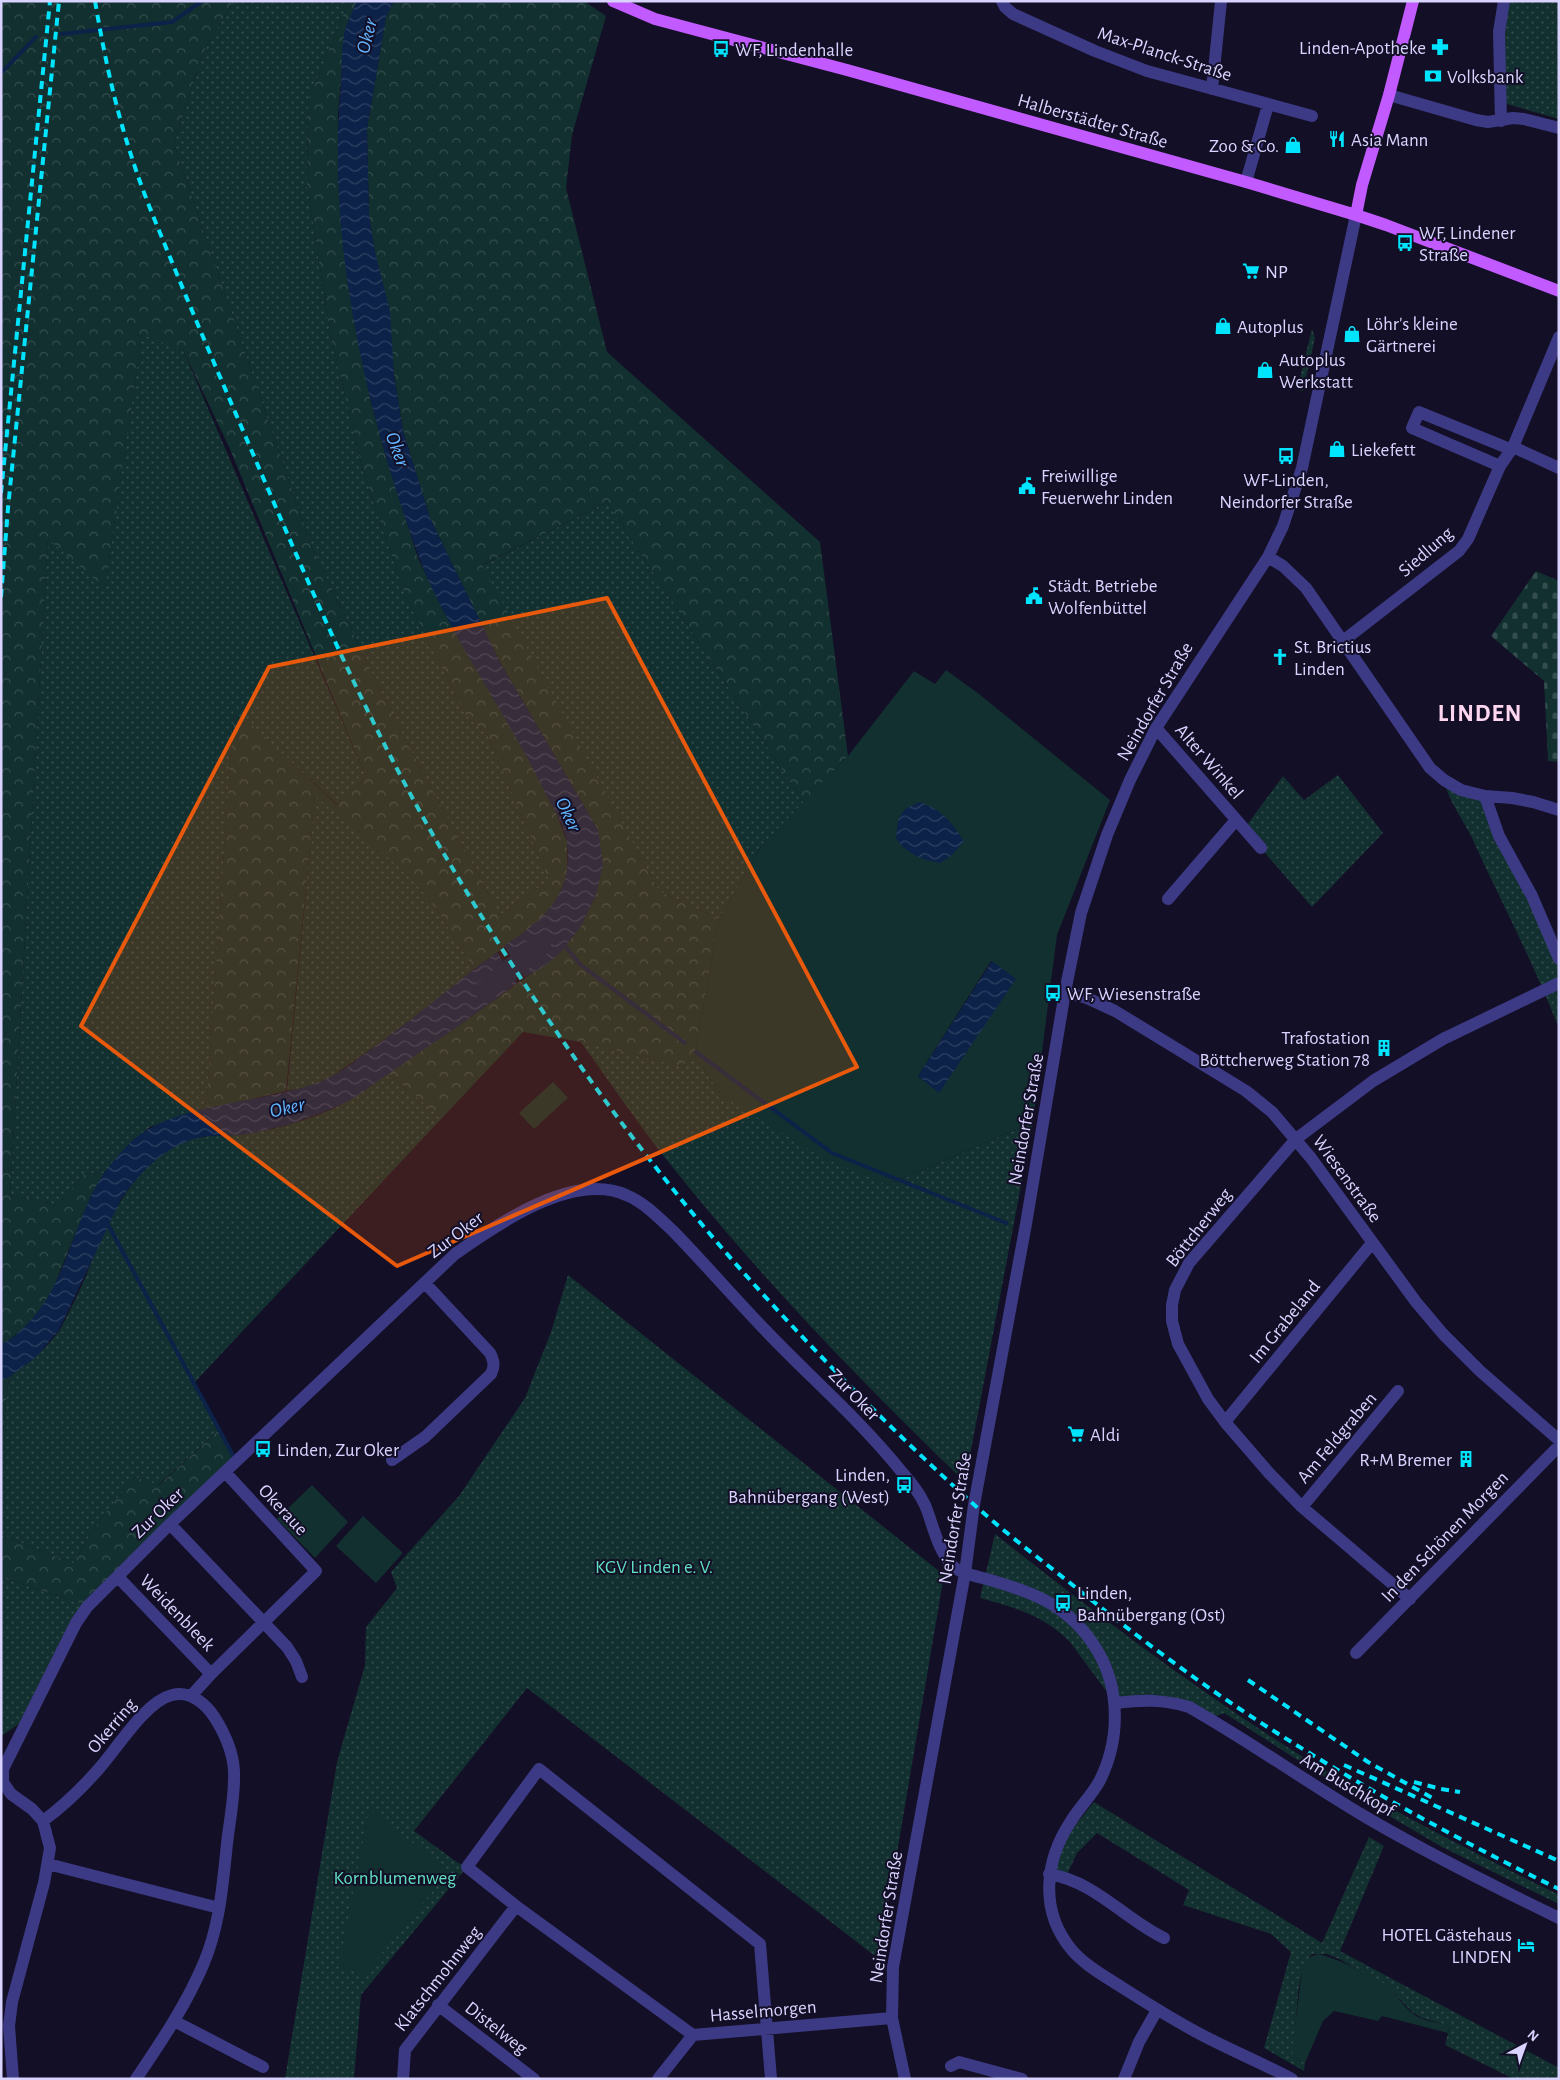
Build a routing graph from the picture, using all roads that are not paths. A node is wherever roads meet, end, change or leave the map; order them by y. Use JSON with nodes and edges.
{"nodes":[{"id":1,"x":613,"y":1,"type":"edge"},
{"id":2,"x":1002,"y":1,"type":"edge"},
{"id":3,"x":1221,"y":1,"type":"edge"},
{"id":4,"x":1413,"y":1,"type":"edge"},
{"id":5,"x":1504,"y":1,"type":"edge"},
{"id":6,"x":1212,"y":89,"type":"junction"},
{"id":7,"x":1389,"y":95,"type":"junction"},
{"id":8,"x":1268,"y":105,"type":"junction"},
{"id":9,"x":1312,"y":116,"type":"dead end"},
{"id":10,"x":1501,"y":121,"type":"junction"},
{"id":11,"x":1559,"y":128,"type":"edge"},
{"id":12,"x":1246,"y":182,"type":"junction"},
{"id":13,"x":1356,"y":215,"type":"junction"},
{"id":14,"x":1559,"y":291,"type":"edge"},
{"id":15,"x":1559,"y":336,"type":"edge"},
{"id":16,"x":1511,"y":448,"type":"junction"},
{"id":17,"x":1500,"y":466,"type":"junction"},
{"id":18,"x":1559,"y":468,"type":"edge"},
{"id":19,"x":1268,"y":557,"type":"junction"},
{"id":20,"x":1344,"y":641,"type":"junction"},
{"id":21,"x":1156,"y":728,"type":"junction"},
{"id":22,"x":1486,"y":796,"type":"junction"},
{"id":23,"x":1559,"y":810,"type":"edge"},
{"id":24,"x":1236,"y":820,"type":"junction"},
{"id":25,"x":1261,"y":848,"type":"dead end"},
{"id":26,"x":1168,"y":899,"type":"dead end"},
{"id":27,"x":1559,"y":959,"type":"edge"},
{"id":28,"x":1559,"y":983,"type":"edge"},
{"id":29,"x":1065,"y":992,"type":"junction"},
{"id":30,"x":1296,"y":1139,"type":"junction"},
{"id":31,"x":1372,"y":1243,"type":"junction"},
{"id":32,"x":424,"y":1283,"type":"junction"},
{"id":33,"x":1398,"y":1391,"type":"dead end"},
{"id":34,"x":1225,"y":1422,"type":"junction"},
{"id":35,"x":1559,"y":1440,"type":"edge"},
{"id":36,"x":1559,"y":1446,"type":"edge"},
{"id":37,"x":392,"y":1460,"type":"dead end"},
{"id":38,"x":225,"y":1472,"type":"junction"},
{"id":39,"x":1302,"y":1506,"type":"junction"},
{"id":40,"x":170,"y":1524,"type":"junction"},
{"id":41,"x":965,"y":1573,"type":"junction"},
{"id":42,"x":118,"y":1577,"type":"junction"},
{"id":43,"x":1410,"y":1599,"type":"junction"},
{"id":44,"x":264,"y":1622,"type":"junction"},
{"id":45,"x":1356,"y":1653,"type":"dead end"},
{"id":46,"x":211,"y":1674,"type":"junction"},
{"id":47,"x":302,"y":1677,"type":"dead end"},
{"id":48,"x":191,"y":1696,"type":"junction"},
{"id":49,"x":1115,"y":1703,"type":"junction"},
{"id":50,"x":6,"y":1757,"type":"edge"},
{"id":51,"x":2,"y":1783,"type":"edge"},
{"id":52,"x":43,"y":1821,"type":"junction"},
{"id":53,"x":48,"y":1864,"type":"junction"},
{"id":54,"x":1049,"y":1874,"type":"junction"},
{"id":55,"x":516,"y":1906,"type":"junction"},
{"id":56,"x":219,"y":1908,"type":"junction"},
{"id":57,"x":1559,"y":1918,"type":"edge"},
{"id":58,"x":1164,"y":1938,"type":"dead end"},
{"id":59,"x":438,"y":2005,"type":"junction"},
{"id":60,"x":1157,"y":2010,"type":"junction"},
{"id":61,"x":892,"y":2018,"type":"junction"},
{"id":62,"x":174,"y":2021,"type":"junction"},
{"id":63,"x":767,"y":2030,"type":"junction"},
{"id":64,"x":693,"y":2035,"type":"junction"},
{"id":65,"x":951,"y":2066,"type":"dead end"},
{"id":66,"x":263,"y":2067,"type":"dead end"},
{"id":67,"x":12,"y":2079,"type":"edge"},
{"id":68,"x":136,"y":2079,"type":"edge"},
{"id":69,"x":403,"y":2079,"type":"edge"},
{"id":70,"x":534,"y":2079,"type":"edge"},
{"id":71,"x":658,"y":2079,"type":"edge"},
{"id":72,"x":770,"y":2079,"type":"edge"},
{"id":73,"x":905,"y":2079,"type":"edge"},
{"id":74,"x":1022,"y":2079,"type":"edge"},
{"id":75,"x":1124,"y":2079,"type":"edge"},
{"id":76,"x":1292,"y":2079,"type":"edge"}],
"edges":[{"from":1,"to":12,"type":"main road","name":"Halberstädter Straße"},
{"from":2,"to":6,"type":"street","name":"Max-Planck-Straße"},
{"from":3,"to":6,"type":"street"},
{"from":4,"to":7,"type":"main road"},
{"from":5,"to":10,"type":"street"},
{"from":6,"to":8,"type":"street","name":"Max-Planck-Straße"},
{"from":7,"to":10,"type":"street"},
{"from":7,"to":13,"type":"main road"},
{"from":8,"to":9,"type":"street","name":"Max-Planck-Straße"},
{"from":8,"to":12,"type":"street"},
{"from":10,"to":11,"type":"street"},
{"from":12,"to":13,"type":"main road","name":"Halberstädter Straße"},
{"from":13,"to":14,"type":"main road","name":"Halberstädter Straße"},
{"from":13,"to":19,"type":"street","name":"Neindorfer Straße"},
{"from":15,"to":16,"type":"street","name":"Siedlung"},
{"from":16,"to":17,"type":"street","name":"Siedlung"},
{"from":16,"to":17,"type":"street"},
{"from":16,"to":18,"type":"street"},
{"from":17,"to":20,"type":"street","name":"Siedlung"},
{"from":19,"to":20,"type":"street"},
{"from":19,"to":21,"type":"street","name":"Neindorfer Straße"},
{"from":20,"to":22,"type":"street"},
{"from":21,"to":24,"type":"street","name":"Alter Winkel"},
{"from":21,"to":29,"type":"street","name":"Neindorfer Straße"},
{"from":22,"to":23,"type":"street"},
{"from":22,"to":27,"type":"street"},
{"from":24,"to":25,"type":"street","name":"Alter Winkel"},
{"from":24,"to":26,"type":"street","name":"Alter Winkel"},
{"from":28,"to":30,"type":"street","name":"Böttcherweg"},
{"from":29,"to":30,"type":"street","name":"Wiesenstraße"},
{"from":29,"to":41,"type":"street","name":"Neindorfer Straße"},
{"from":30,"to":31,"type":"street","name":"Wiesenstraße"},
{"from":30,"to":34,"type":"street","name":"Böttcherweg"},
{"from":31,"to":34,"type":"street","name":"Im Grabeland"},
{"from":31,"to":35,"type":"street","name":"Wiesenstraße"},
{"from":32,"to":37,"type":"street"},
{"from":32,"to":38,"type":"street","name":"Zur Oker"},
{"from":32,"to":41,"type":"street","name":"Zur Oker"},
{"from":33,"to":39,"type":"street","name":"Am Feldgraben"},
{"from":34,"to":39,"type":"street","name":"Böttcherweg"},
{"from":36,"to":43,"type":"street","name":"In den Schönen Morgen"},
{"from":38,"to":40,"type":"street","name":"Zur Oker"},
{"from":38,"to":44,"type":"street","name":"Okeraue"},
{"from":39,"to":43,"type":"street","name":"Böttcherweg"},
{"from":40,"to":42,"type":"street","name":"Zur Oker"},
{"from":40,"to":44,"type":"street"},
{"from":41,"to":49,"type":"street"},
{"from":41,"to":61,"type":"street","name":"Neindorfer Straße"},
{"from":42,"to":46,"type":"street","name":"Weidenbleek"},
{"from":42,"to":50,"type":"street","name":"Zur Oker"},
{"from":43,"to":45,"type":"street","name":"In den Schönen Morgen"},
{"from":44,"to":46,"type":"street"},
{"from":44,"to":47,"type":"street"},
{"from":46,"to":48,"type":"street"},
{"from":48,"to":52,"type":"street","name":"Okerring"},
{"from":48,"to":56,"type":"street"},
{"from":49,"to":54,"type":"street"},
{"from":49,"to":57,"type":"street","name":"Am Buschkopf"},
{"from":50,"to":51,"type":"street","name":"Zur Oker"},
{"from":51,"to":52,"type":"street","name":"Zur Oker"},
{"from":52,"to":53,"type":"street"},
{"from":53,"to":56,"type":"street"},
{"from":53,"to":67,"type":"street"},
{"from":54,"to":58,"type":"street"},
{"from":54,"to":60,"type":"street"},
{"from":55,"to":59,"type":"street","name":"Klatschmohnweg"},
{"from":55,"to":63,"type":"street"},
{"from":55,"to":64,"type":"street"},
{"from":56,"to":62,"type":"street"},
{"from":59,"to":69,"type":"street","name":"Klatschmohnweg"},
{"from":59,"to":70,"type":"street","name":"Distelweg"},
{"from":60,"to":75,"type":"street"},
{"from":60,"to":76,"type":"street"},
{"from":61,"to":63,"type":"street","name":"Hasselmorgen"},
{"from":61,"to":73,"type":"street","name":"Neindorfer Straße"},
{"from":62,"to":66,"type":"street"},
{"from":62,"to":68,"type":"street"},
{"from":63,"to":64,"type":"street","name":"Hasselmorgen"},
{"from":63,"to":72,"type":"street"},
{"from":64,"to":71,"type":"street","name":"Hasselmorgen"},
{"from":65,"to":74,"type":"street"}]}
